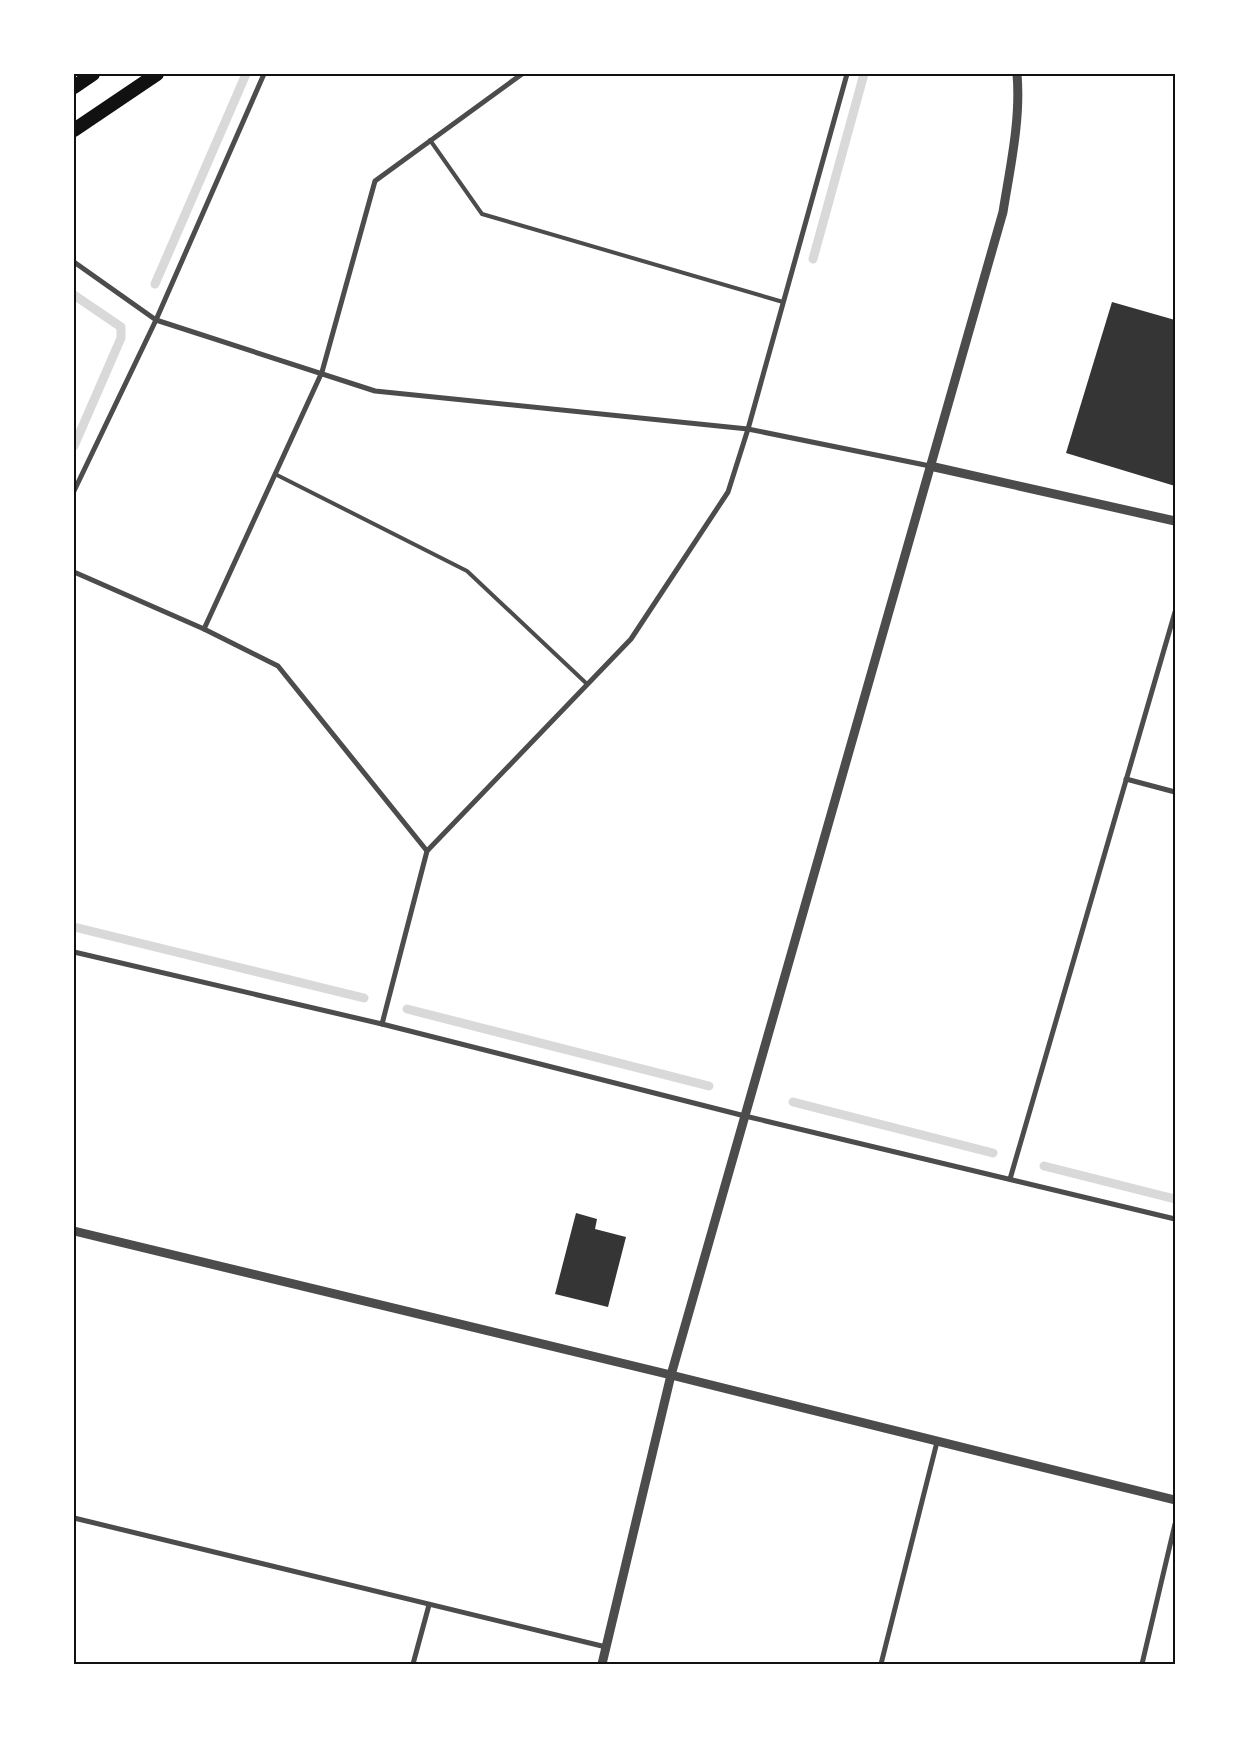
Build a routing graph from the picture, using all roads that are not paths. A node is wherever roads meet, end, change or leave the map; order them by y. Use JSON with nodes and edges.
{"nodes":[{"id":1,"x":93,"y":74,"type":"edge"},
{"id":2,"x":156,"y":74,"type":"edge"},
{"id":3,"x":264,"y":74,"type":"edge"},
{"id":4,"x":522,"y":74,"type":"edge"},
{"id":5,"x":847,"y":74,"type":"edge"},
{"id":6,"x":1017,"y":74,"type":"edge"},
{"id":7,"x":74,"y":87,"type":"edge"},
{"id":8,"x":74,"y":130,"type":"edge"},
{"id":9,"x":430,"y":140,"type":"junction"},
{"id":10,"x":74,"y":262,"type":"edge"},
{"id":11,"x":783,"y":302,"type":"junction"},
{"id":12,"x":156,"y":320,"type":"junction"},
{"id":13,"x":322,"y":372,"type":"junction"},
{"id":14,"x":748,"y":430,"type":"junction"},
{"id":15,"x":930,"y":466,"type":"junction"},
{"id":16,"x":275,"y":474,"type":"junction"},
{"id":17,"x":74,"y":491,"type":"edge"},
{"id":18,"x":1175,"y":521,"type":"edge"},
{"id":19,"x":74,"y":572,"type":"edge"},
{"id":20,"x":1175,"y":612,"type":"edge"},
{"id":21,"x":204,"y":629,"type":"junction"},
{"id":22,"x":588,"y":684,"type":"junction"},
{"id":23,"x":1126,"y":780,"type":"junction"},
{"id":24,"x":1175,"y":792,"type":"edge"},
{"id":25,"x":427,"y":851,"type":"junction"},
{"id":26,"x":74,"y":952,"type":"edge"},
{"id":27,"x":382,"y":1024,"type":"junction"},
{"id":28,"x":744,"y":1116,"type":"junction"},
{"id":29,"x":1010,"y":1179,"type":"junction"},
{"id":30,"x":1175,"y":1219,"type":"edge"},
{"id":31,"x":74,"y":1232,"type":"edge"},
{"id":32,"x":671,"y":1375,"type":"junction"},
{"id":33,"x":937,"y":1442,"type":"junction"},
{"id":34,"x":1175,"y":1500,"type":"edge"},
{"id":35,"x":74,"y":1518,"type":"edge"},
{"id":36,"x":1175,"y":1524,"type":"edge"},
{"id":37,"x":429,"y":1604,"type":"junction"},
{"id":38,"x":606,"y":1647,"type":"junction"},
{"id":39,"x":414,"y":1664,"type":"edge"},
{"id":40,"x":602,"y":1664,"type":"edge"},
{"id":41,"x":882,"y":1664,"type":"edge"},
{"id":42,"x":1142,"y":1664,"type":"edge"}],
"edges":[{"from":1,"to":7,"type":"highway"},
{"from":2,"to":8,"type":"highway"},
{"from":3,"to":12,"type":"street"},
{"from":4,"to":9,"type":"street"},
{"from":5,"to":11,"type":"street"},
{"from":6,"to":15,"type":"street"},
{"from":9,"to":11,"type":"lane"},
{"from":9,"to":13,"type":"street"},
{"from":10,"to":12,"type":"street"},
{"from":11,"to":14,"type":"street"},
{"from":12,"to":13,"type":"street"},
{"from":12,"to":17,"type":"street"},
{"from":13,"to":14,"type":"street"},
{"from":13,"to":16,"type":"street"},
{"from":14,"to":15,"type":"street"},
{"from":14,"to":22,"type":"street"},
{"from":15,"to":18,"type":"street"},
{"from":15,"to":28,"type":"street"},
{"from":16,"to":21,"type":"street"},
{"from":16,"to":22,"type":"lane"},
{"from":19,"to":21,"type":"street"},
{"from":20,"to":23,"type":"street"},
{"from":21,"to":25,"type":"street"},
{"from":22,"to":25,"type":"street"},
{"from":23,"to":24,"type":"street"},
{"from":23,"to":29,"type":"street"},
{"from":25,"to":27,"type":"street"},
{"from":26,"to":27,"type":"street"},
{"from":27,"to":28,"type":"street"},
{"from":28,"to":29,"type":"street"},
{"from":28,"to":32,"type":"street"},
{"from":29,"to":30,"type":"street"},
{"from":31,"to":32,"type":"street"},
{"from":32,"to":33,"type":"street"},
{"from":32,"to":38,"type":"street"},
{"from":33,"to":34,"type":"street"},
{"from":33,"to":41,"type":"street"},
{"from":35,"to":37,"type":"street"},
{"from":36,"to":42,"type":"street"},
{"from":37,"to":38,"type":"street"},
{"from":37,"to":39,"type":"street"},
{"from":38,"to":40,"type":"street"}]}
